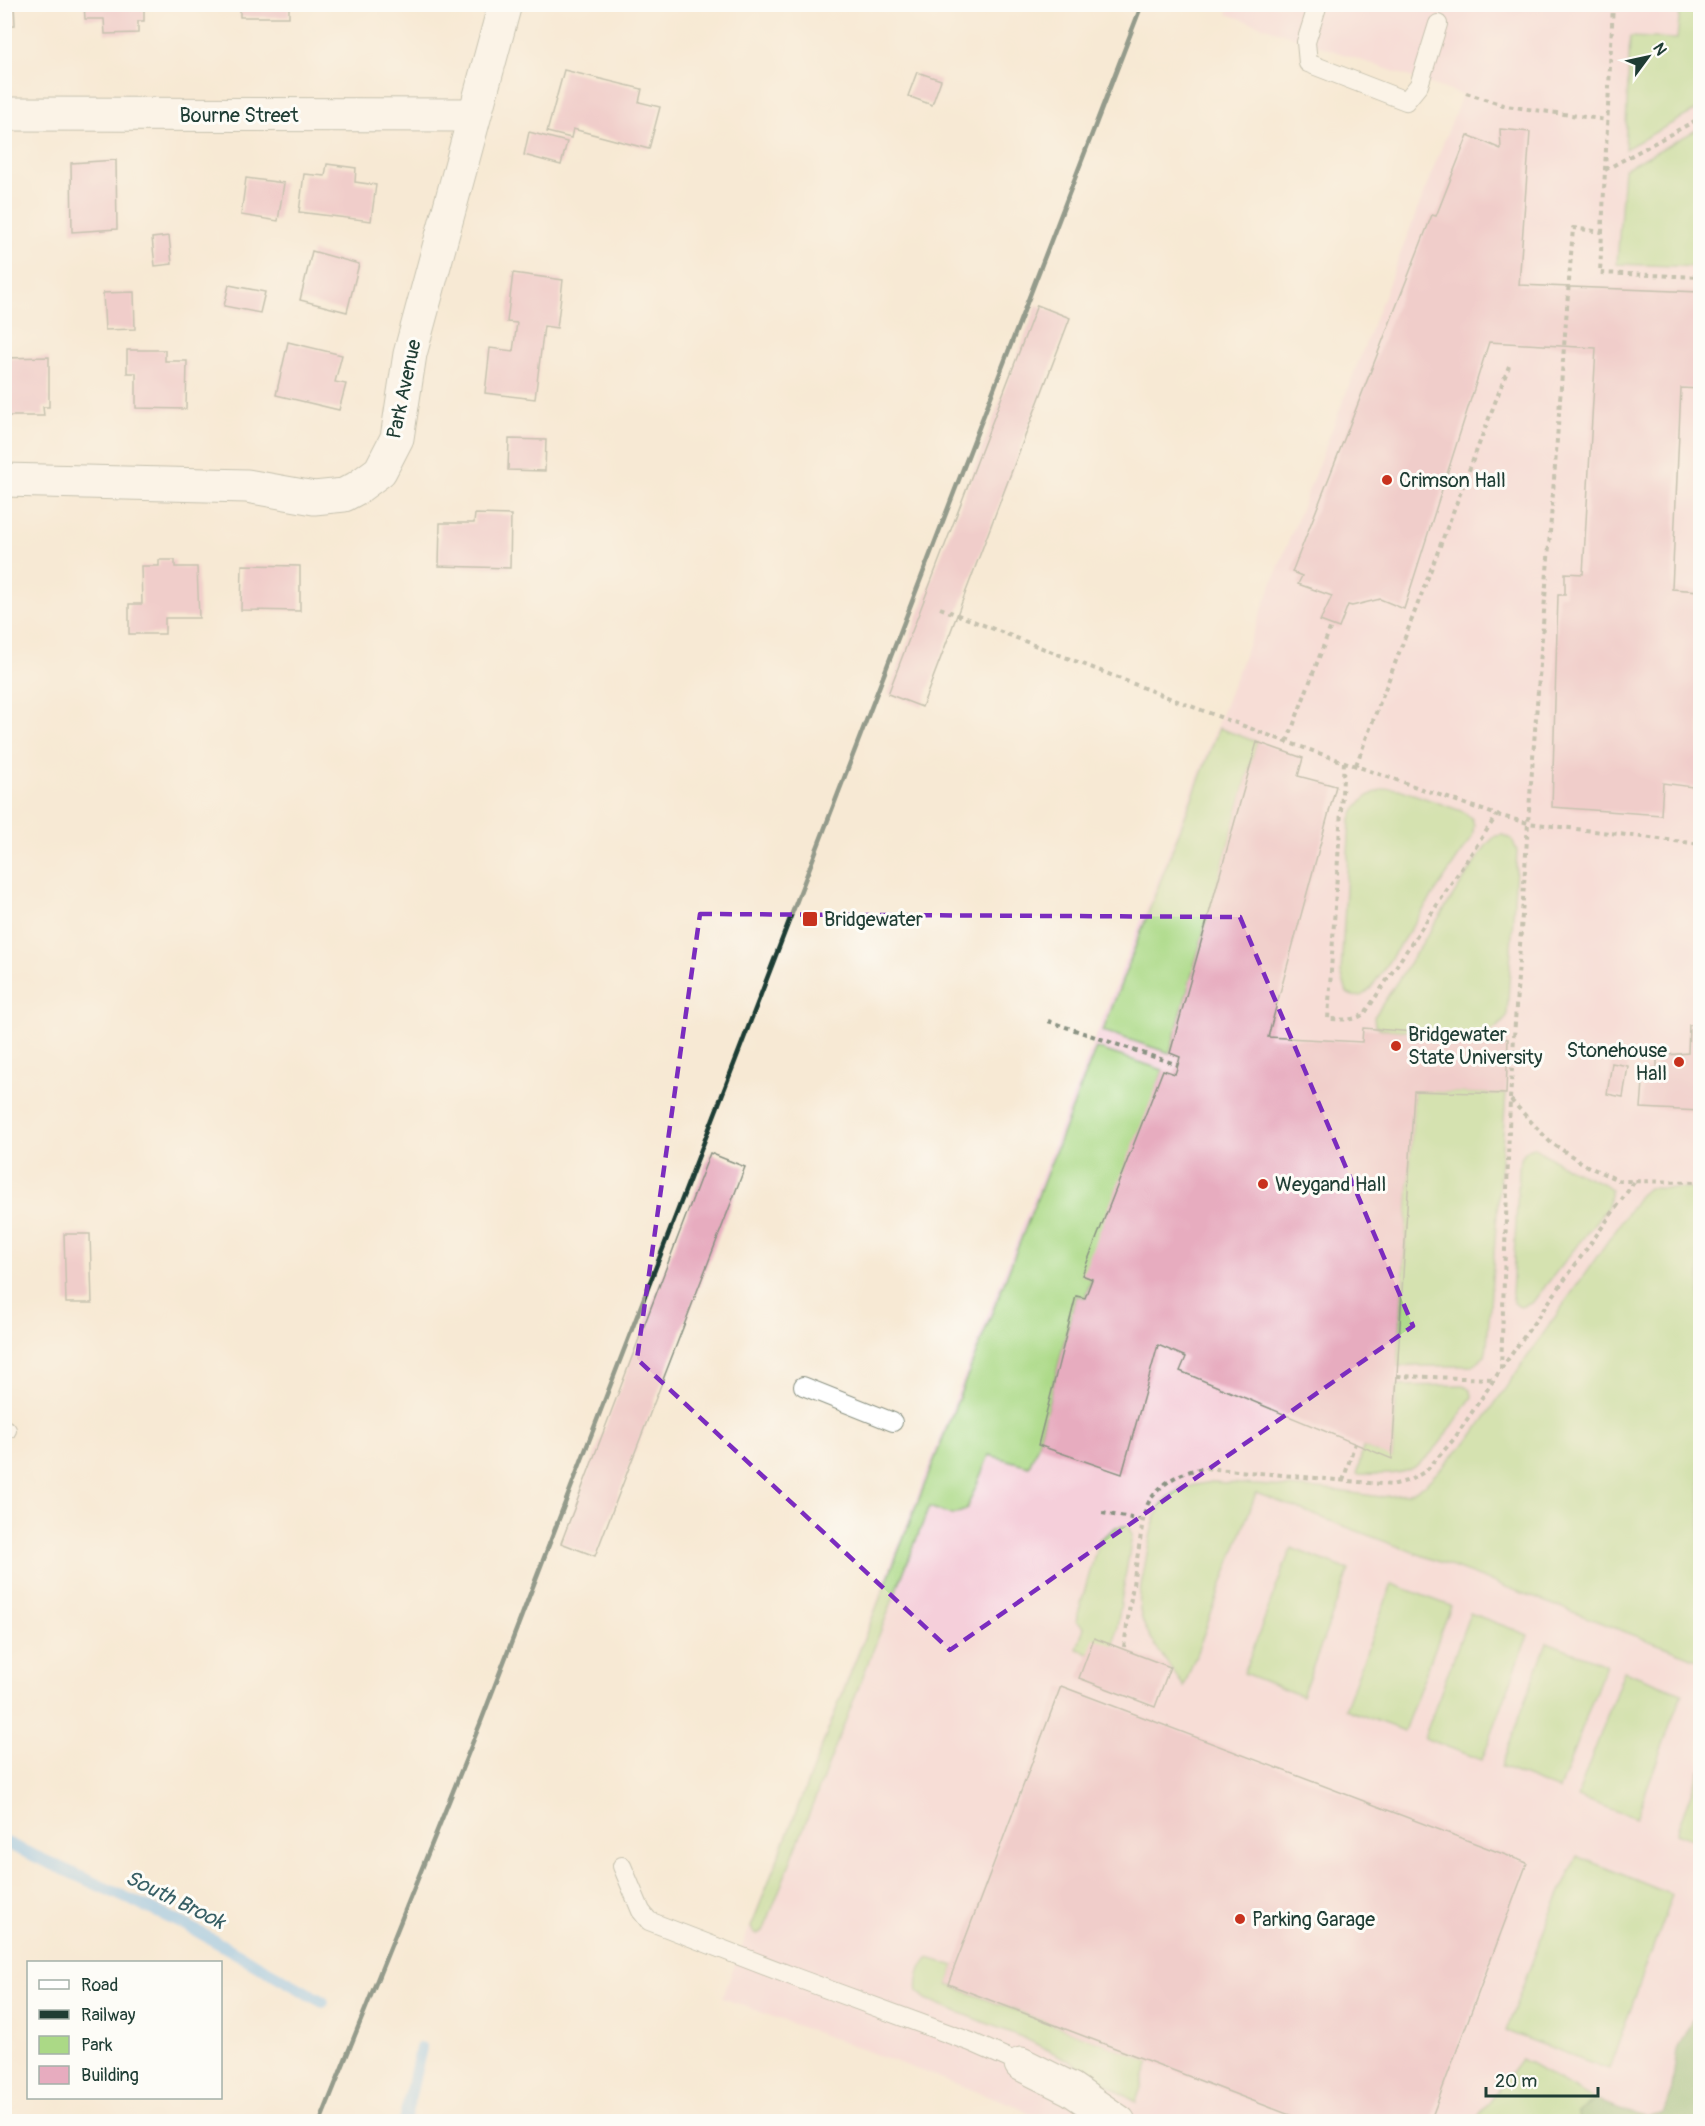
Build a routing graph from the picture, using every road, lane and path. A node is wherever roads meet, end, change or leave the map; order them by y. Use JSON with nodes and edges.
{"nodes":[{"id":1,"x":505,"y":4,"type":"edge"},
{"id":2,"x":1318,"y":4,"type":"edge"},
{"id":3,"x":1613,"y":4,"type":"edge"},
{"id":4,"x":1438,"y":24,"type":"dead end"},
{"id":5,"x":1466,"y":93,"type":"dead end"},
{"id":6,"x":4,"y":114,"type":"edge"},
{"id":7,"x":474,"y":115,"type":"junction"},
{"id":8,"x":1701,"y":118,"type":"edge"},
{"id":9,"x":1607,"y":120,"type":"junction"},
{"id":10,"x":1605,"y":170,"type":"junction"},
{"id":11,"x":1602,"y":232,"type":"junction"},
{"id":12,"x":1701,"y":277,"type":"edge"},
{"id":13,"x":1509,"y":366,"type":"dead end"},
{"id":14,"x":4,"y":480,"type":"edge"},
{"id":15,"x":940,"y":608,"type":"dead end"},
{"id":16,"x":1331,"y":626,"type":"dead end"},
{"id":17,"x":1287,"y":742,"type":"junction"},
{"id":18,"x":1344,"y":762,"type":"junction"},
{"id":19,"x":1356,"y":765,"type":"junction"},
{"id":20,"x":1497,"y":815,"type":"junction"},
{"id":21,"x":1528,"y":823,"type":"junction"},
{"id":22,"x":1701,"y":844,"type":"edge"},
{"id":23,"x":1048,"y":1021,"type":"dead end"},
{"id":24,"x":1178,"y":1065,"type":"dead end"},
{"id":25,"x":1510,"y":1099,"type":"junction"},
{"id":26,"x":1635,"y":1181,"type":"junction"},
{"id":27,"x":1701,"y":1182,"type":"edge"},
{"id":28,"x":1500,"y":1370,"type":"junction"},
{"id":29,"x":1397,"y":1376,"type":"dead end"},
{"id":30,"x":1494,"y":1379,"type":"junction"},
{"id":31,"x":803,"y":1386,"type":"dead end"},
{"id":32,"x":893,"y":1422,"type":"dead end"},
{"id":33,"x":1355,"y":1443,"type":"dead end"},
{"id":34,"x":1343,"y":1481,"type":"junction"},
{"id":35,"x":1102,"y":1513,"type":"dead end"},
{"id":36,"x":1144,"y":1520,"type":"junction"},
{"id":37,"x":1124,"y":1647,"type":"dead end"},
{"id":38,"x":622,"y":1866,"type":"dead end"},
{"id":39,"x":1021,"y":2064,"type":"joint"},
{"id":40,"x":1119,"y":2121,"type":"edge"}],
"edges":[{"from":1,"to":7,"type":"street","name":"Park Avenue"},
{"from":2,"to":4,"type":"lane"},
{"from":3,"to":9,"type":"path"},
{"from":5,"to":9,"type":"path"},
{"from":6,"to":7,"type":"street","name":"Bourne Street"},
{"from":7,"to":14,"type":"street","name":"Park Avenue"},
{"from":8,"to":10,"type":"path"},
{"from":9,"to":10,"type":"path"},
{"from":10,"to":11,"type":"path"},
{"from":11,"to":12,"type":"path"},
{"from":11,"to":21,"type":"path"},
{"from":13,"to":19,"type":"path"},
{"from":15,"to":17,"type":"path"},
{"from":16,"to":17,"type":"path"},
{"from":17,"to":18,"type":"path"},
{"from":18,"to":19,"type":"path"},
{"from":18,"to":20,"type":"path"},
{"from":19,"to":20,"type":"path"},
{"from":20,"to":21,"type":"path"},
{"from":21,"to":22,"type":"path"},
{"from":21,"to":25,"type":"path"},
{"from":23,"to":24,"type":"path"},
{"from":25,"to":26,"type":"path"},
{"from":25,"to":28,"type":"path"},
{"from":26,"to":27,"type":"path"},
{"from":26,"to":28,"type":"path"},
{"from":28,"to":30,"type":"path"},
{"from":29,"to":30,"type":"path"},
{"from":30,"to":34,"type":"path"},
{"from":31,"to":32,"type":"lane"},
{"from":33,"to":34,"type":"path"},
{"from":34,"to":36,"type":"path"},
{"from":35,"to":36,"type":"path"},
{"from":36,"to":37,"type":"path"},
{"from":38,"to":39,"type":"lane"},
{"from":39,"to":40,"type":"street"}]}
